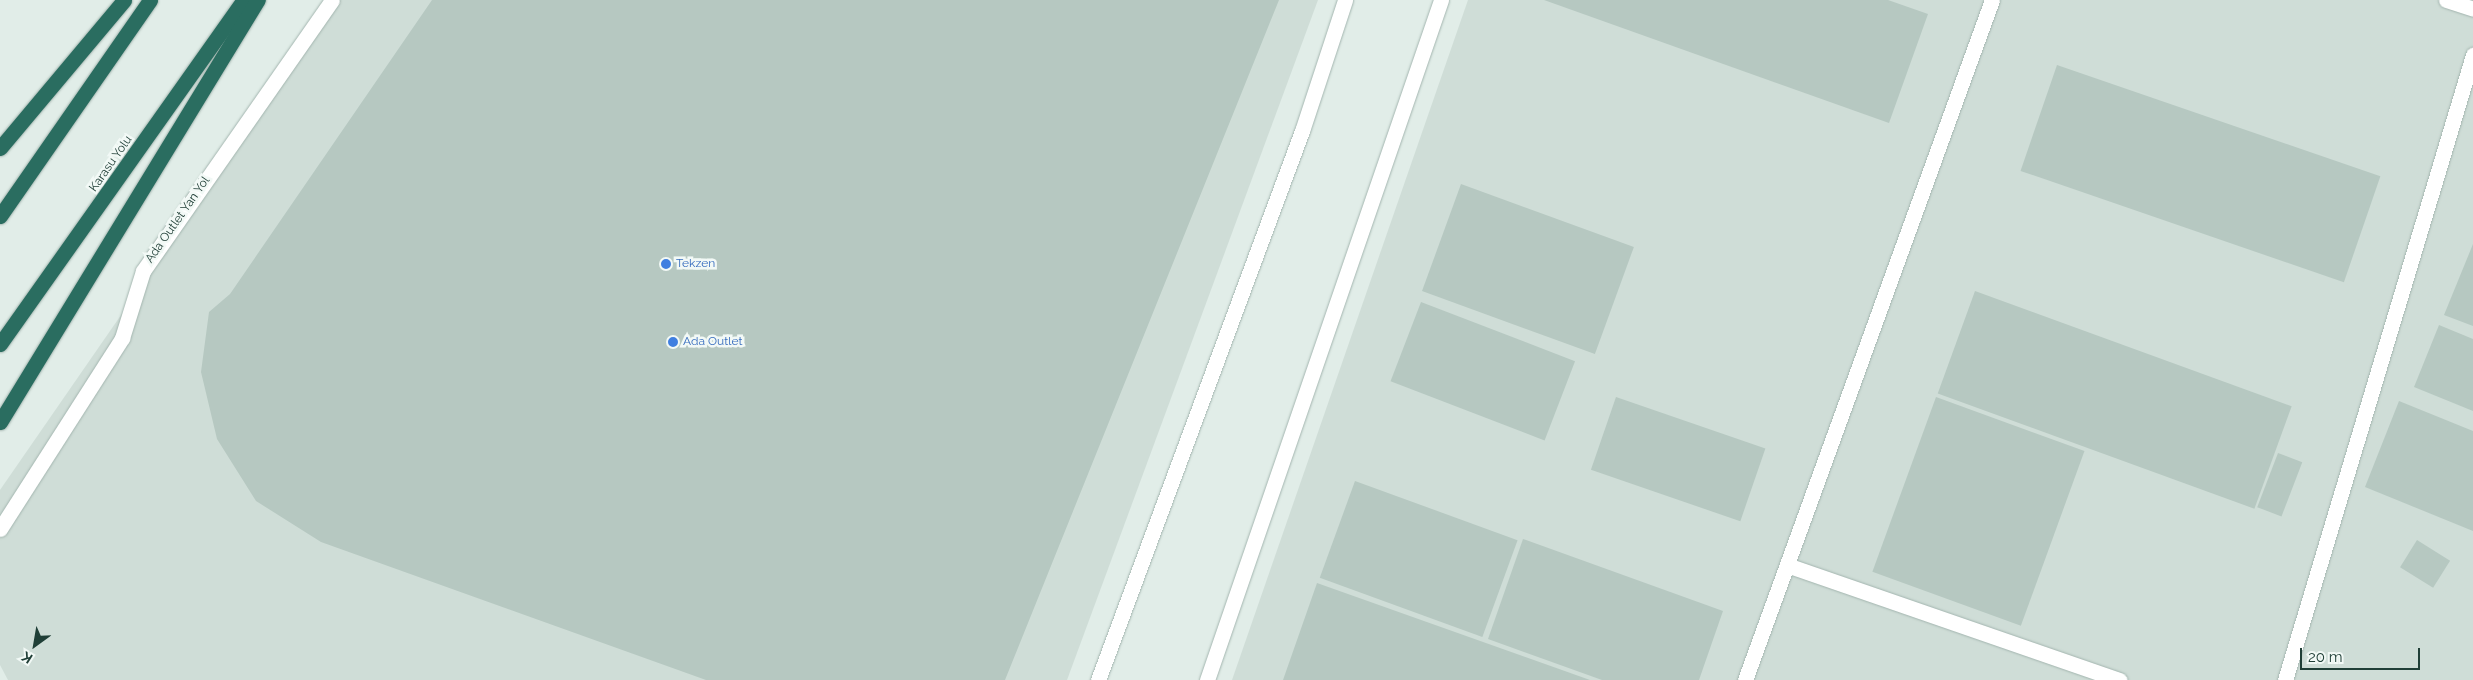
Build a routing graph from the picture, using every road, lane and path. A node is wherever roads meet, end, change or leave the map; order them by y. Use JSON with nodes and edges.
{"nodes":[{"id":1,"x":124,"y":0,"type":"edge"},
{"id":2,"x":150,"y":0,"type":"edge"},
{"id":3,"x":244,"y":0,"type":"edge"},
{"id":4,"x":258,"y":0,"type":"edge"},
{"id":5,"x":332,"y":0,"type":"edge"},
{"id":6,"x":1345,"y":0,"type":"edge"},
{"id":7,"x":1440,"y":0,"type":"edge"},
{"id":8,"x":1992,"y":0,"type":"edge"},
{"id":9,"x":2446,"y":0,"type":"edge"},
{"id":10,"x":2473,"y":10,"type":"edge"},
{"id":11,"x":2473,"y":55,"type":"edge"},
{"id":12,"x":0,"y":148,"type":"edge"},
{"id":13,"x":0,"y":216,"type":"edge"},
{"id":14,"x":0,"y":344,"type":"edge"},
{"id":15,"x":0,"y":422,"type":"edge"},
{"id":16,"x":0,"y":529,"type":"edge"},
{"id":17,"x":1787,"y":565,"type":"junction"},
{"id":18,"x":1098,"y":680,"type":"edge"},
{"id":19,"x":1207,"y":680,"type":"edge"},
{"id":20,"x":1745,"y":680,"type":"edge"},
{"id":21,"x":2120,"y":680,"type":"edge"},
{"id":22,"x":2284,"y":680,"type":"edge"}],
"edges":[{"from":1,"to":12,"type":"highway"},
{"from":2,"to":13,"type":"highway"},
{"from":3,"to":14,"type":"highway","name":"Karasu Yolu"},
{"from":4,"to":15,"type":"highway"},
{"from":5,"to":16,"type":"lane","name":"Ada Outlet Yan Yol"},
{"from":6,"to":18,"type":"lane"},
{"from":7,"to":19,"type":"lane"},
{"from":8,"to":17,"type":"lane"},
{"from":9,"to":10,"type":"lane"},
{"from":11,"to":22,"type":"lane"},
{"from":17,"to":20,"type":"lane"},
{"from":17,"to":21,"type":"lane"}]}
